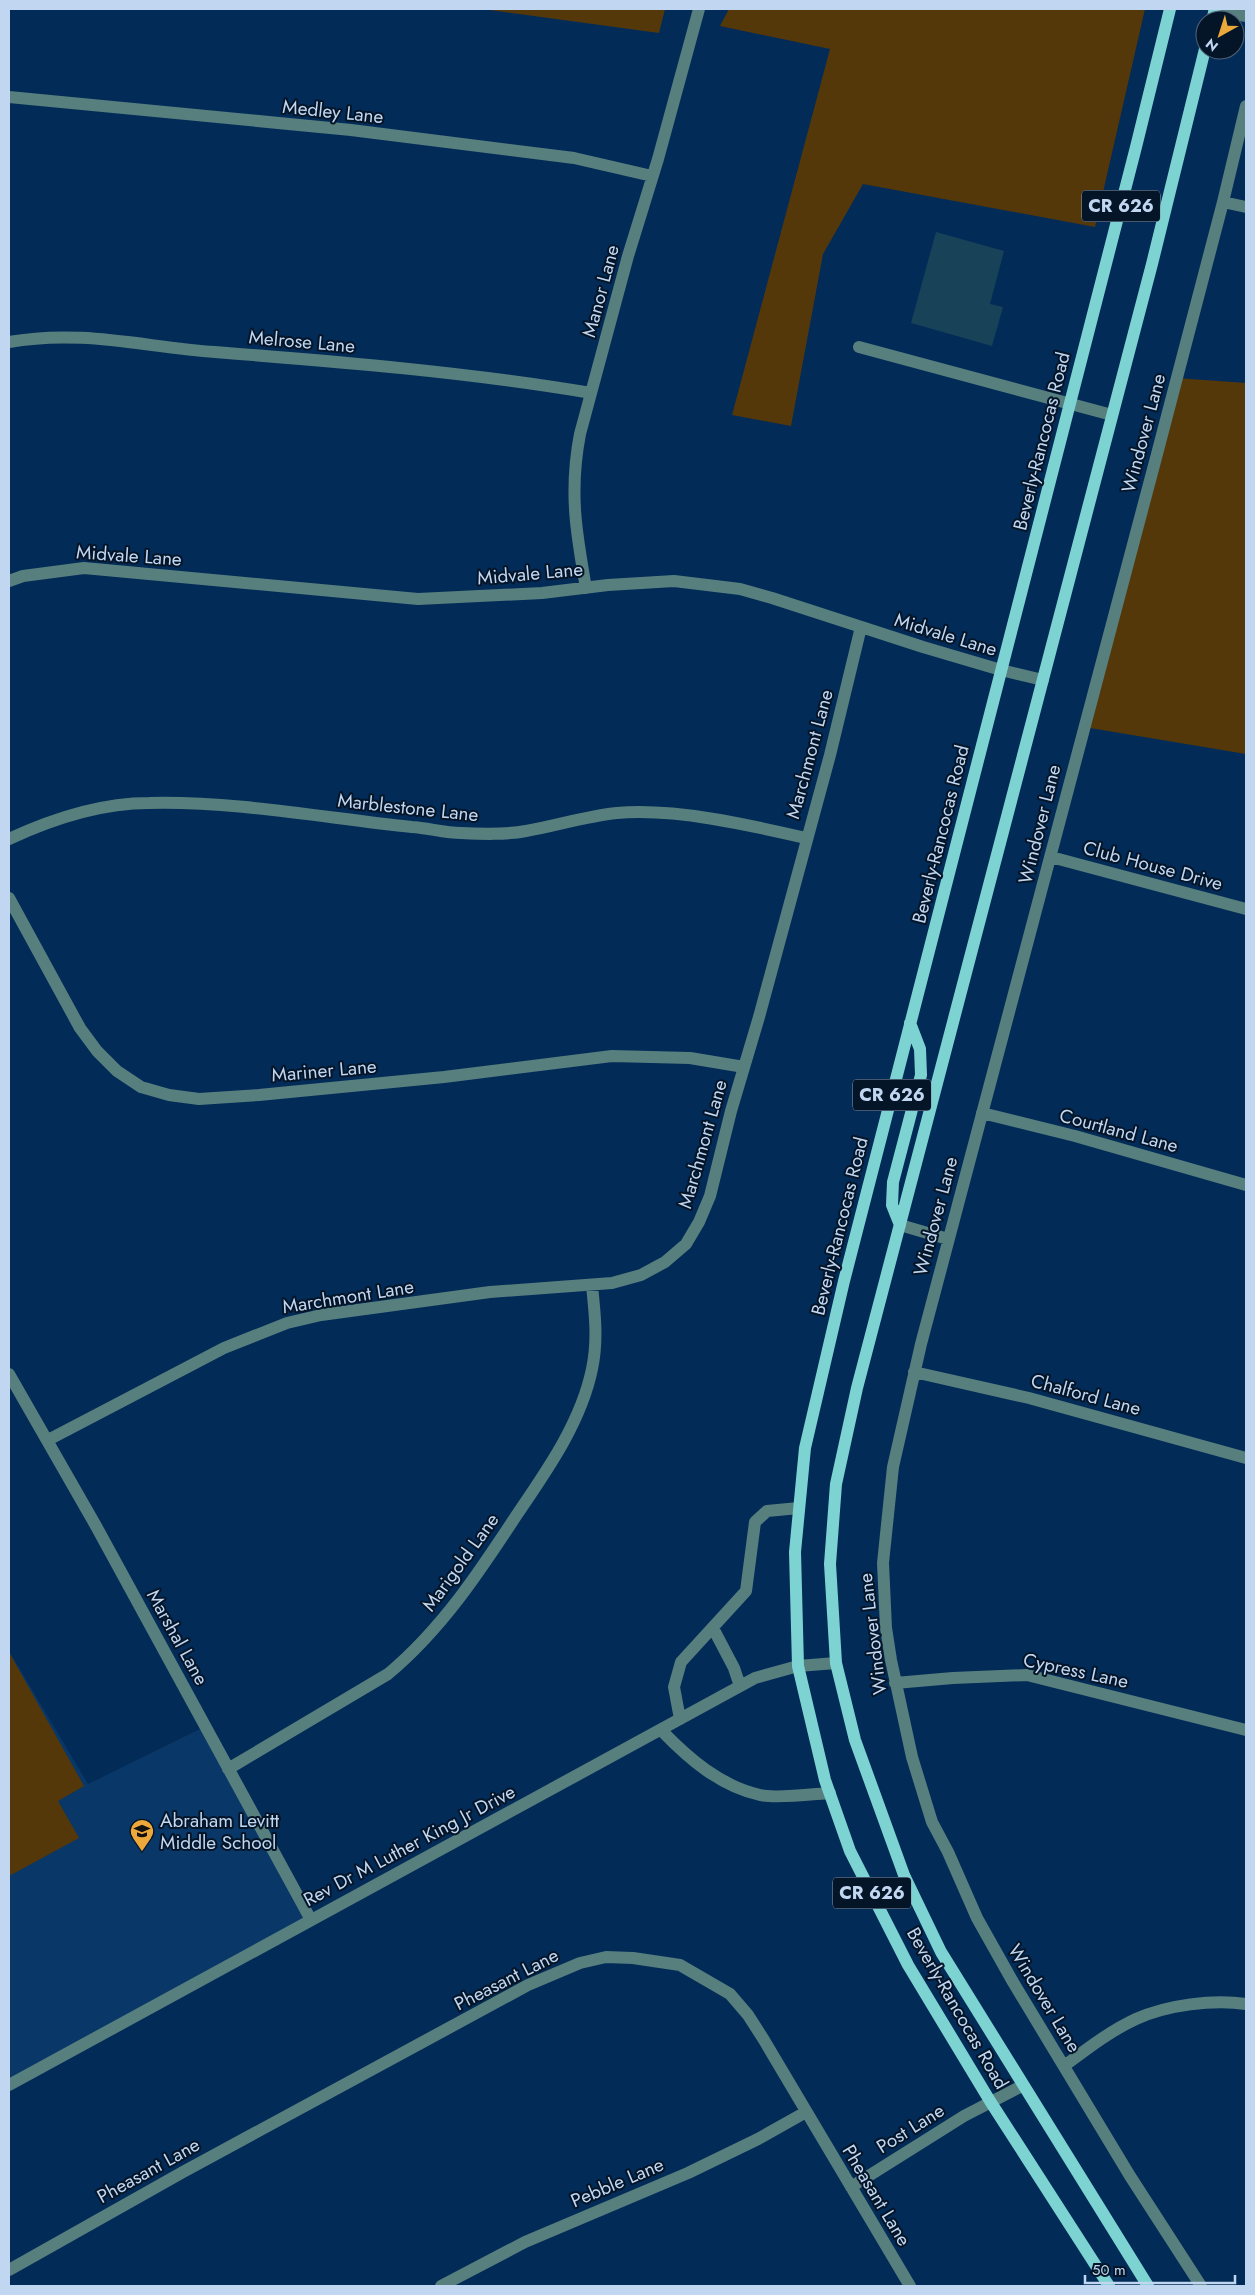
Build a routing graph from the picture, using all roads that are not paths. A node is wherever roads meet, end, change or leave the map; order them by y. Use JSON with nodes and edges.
{"nodes":[{"id":1,"x":699,"y":9,"type":"edge"},
{"id":2,"x":1170,"y":9,"type":"edge"},
{"id":3,"x":1202,"y":60,"type":"edge"},
{"id":4,"x":9,"y":97,"type":"edge"},
{"id":5,"x":1246,"y":106,"type":"edge"},
{"id":6,"x":652,"y":176,"type":"junction"},
{"id":7,"x":1224,"y":202,"type":"junction"},
{"id":8,"x":1246,"y":207,"type":"edge"},
{"id":9,"x":9,"y":342,"type":"edge"},
{"id":10,"x":859,"y":347,"type":"dead end"},
{"id":11,"x":591,"y":393,"type":"junction"},
{"id":12,"x":1070,"y":403,"type":"junction"},
{"id":13,"x":1112,"y":415,"type":"junction"},
{"id":14,"x":9,"y":582,"type":"edge"},
{"id":15,"x":586,"y":588,"type":"junction"},
{"id":16,"x":861,"y":627,"type":"junction"},
{"id":17,"x":1001,"y":670,"type":"junction"},
{"id":18,"x":1043,"y":680,"type":"junction"},
{"id":19,"x":806,"y":838,"type":"junction"},
{"id":20,"x":9,"y":839,"type":"edge"},
{"id":21,"x":1051,"y":857,"type":"junction"},
{"id":22,"x":9,"y":898,"type":"edge"},
{"id":23,"x":1246,"y":908,"type":"edge"},
{"id":24,"x":910,"y":1023,"type":"junction"},
{"id":25,"x":744,"y":1066,"type":"junction"},
{"id":26,"x":982,"y":1113,"type":"junction"},
{"id":27,"x":1246,"y":1185,"type":"edge"},
{"id":28,"x":900,"y":1225,"type":"junction"},
{"id":29,"x":948,"y":1239,"type":"junction"},
{"id":30,"x":592,"y":1286,"type":"junction"},
{"id":31,"x":914,"y":1372,"type":"junction"},
{"id":32,"x":9,"y":1374,"type":"edge"},
{"id":33,"x":48,"y":1440,"type":"junction"},
{"id":34,"x":1246,"y":1458,"type":"edge"},
{"id":35,"x":799,"y":1508,"type":"junction"},
{"id":36,"x":712,"y":1628,"type":"junction"},
{"id":37,"x":836,"y":1664,"type":"junction"},
{"id":38,"x":798,"y":1666,"type":"junction"},
{"id":39,"x":895,"y":1683,"type":"junction"},
{"id":40,"x":740,"y":1686,"type":"junction"},
{"id":41,"x":680,"y":1719,"type":"junction"},
{"id":42,"x":661,"y":1730,"type":"junction"},
{"id":43,"x":1246,"y":1730,"type":"edge"},
{"id":44,"x":228,"y":1769,"type":"junction"},
{"id":45,"x":830,"y":1793,"type":"junction"},
{"id":46,"x":311,"y":1920,"type":"junction"},
{"id":47,"x":1246,"y":2004,"type":"edge"},
{"id":48,"x":1064,"y":2066,"type":"junction"},
{"id":49,"x":9,"y":2084,"type":"edge"},
{"id":50,"x":1022,"y":2086,"type":"junction"},
{"id":51,"x":990,"y":2101,"type":"junction"},
{"id":52,"x":806,"y":2112,"type":"junction"},
{"id":53,"x":850,"y":2188,"type":"junction"},
{"id":54,"x":9,"y":2270,"type":"edge"},
{"id":55,"x":442,"y":2286,"type":"edge"},
{"id":56,"x":910,"y":2286,"type":"edge"},
{"id":57,"x":1109,"y":2286,"type":"edge"},
{"id":58,"x":1148,"y":2286,"type":"edge"},
{"id":59,"x":1201,"y":2286,"type":"edge"}],
"edges":[{"from":1,"to":6,"type":"street","name":"Manor Lane"},
{"from":2,"to":12,"type":"main road","name":"Beverly-Rancocas Road","number":"CR 626"},
{"from":3,"to":13,"type":"main road","name":"Beverly-Rancocas Road","number":"CR 626"},
{"from":4,"to":6,"type":"street","name":"Medley Lane"},
{"from":5,"to":7,"type":"street","name":"Windover Lane"},
{"from":6,"to":11,"type":"street","name":"Manor Lane"},
{"from":7,"to":8,"type":"street"},
{"from":7,"to":21,"type":"street","name":"Windover Lane"},
{"from":9,"to":11,"type":"street","name":"Melrose Lane"},
{"from":10,"to":12,"type":"street"},
{"from":11,"to":15,"type":"street","name":"Manor Lane"},
{"from":12,"to":13,"type":"street"},
{"from":12,"to":17,"type":"main road","name":"Beverly-Rancocas Road","number":"CR 626"},
{"from":13,"to":18,"type":"main road","name":"Beverly-Rancocas Road","number":"CR 626"},
{"from":14,"to":15,"type":"street","name":"Midvale Lane"},
{"from":15,"to":16,"type":"street","name":"Midvale Lane"},
{"from":16,"to":17,"type":"street","name":"Midvale Lane"},
{"from":16,"to":19,"type":"street","name":"Marchmont Lane"},
{"from":17,"to":18,"type":"street","name":"Midvale Lane"},
{"from":17,"to":24,"type":"main road","name":"Beverly-Rancocas Road","number":"CR 626"},
{"from":18,"to":28,"type":"main road","name":"Beverly-Rancocas Road","number":"CR 626"},
{"from":19,"to":20,"type":"street","name":"Marblestone Lane"},
{"from":19,"to":25,"type":"street","name":"Marchmont Lane"},
{"from":21,"to":23,"type":"street","name":"Club House Drive"},
{"from":21,"to":26,"type":"street","name":"Windover Lane"},
{"from":22,"to":25,"type":"street","name":"Mariner Lane"},
{"from":24,"to":28,"type":"main road"},
{"from":24,"to":35,"type":"main road","name":"Beverly-Rancocas Road","number":"CR 626"},
{"from":25,"to":30,"type":"street","name":"Marchmont Lane"},
{"from":26,"to":27,"type":"street","name":"Courtland Lane"},
{"from":26,"to":29,"type":"street","name":"Windover Lane"},
{"from":28,"to":29,"type":"street"},
{"from":28,"to":37,"type":"main road","name":"Beverly-Rancocas Road","number":"CR 626"},
{"from":29,"to":31,"type":"street","name":"Windover Lane"},
{"from":30,"to":33,"type":"street","name":"Marchmont Lane"},
{"from":30,"to":44,"type":"street","name":"Marigold Lane"},
{"from":31,"to":34,"type":"street","name":"Chalford Lane"},
{"from":31,"to":39,"type":"street","name":"Windover Lane"},
{"from":32,"to":33,"type":"street","name":"Marshal Lane"},
{"from":33,"to":44,"type":"street","name":"Marshal Lane"},
{"from":35,"to":36,"type":"street"},
{"from":35,"to":38,"type":"main road","name":"Beverly-Rancocas Road","number":"CR 626"},
{"from":36,"to":40,"type":"street"},
{"from":36,"to":41,"type":"street"},
{"from":37,"to":38,"type":"street","name":"Rev Dr M Luther King Jr Drive"},
{"from":37,"to":50,"type":"main road","name":"Beverly-Rancocas Road","number":"CR 626"},
{"from":38,"to":40,"type":"street","name":"Rev Dr M Luther King Jr Drive"},
{"from":38,"to":45,"type":"main road","name":"Beverly-Rancocas Road","number":"CR 626"},
{"from":39,"to":43,"type":"street","name":"Cypress Lane"},
{"from":39,"to":48,"type":"street","name":"Windover Lane"},
{"from":40,"to":41,"type":"street","name":"Rev Dr M Luther King Jr Drive"},
{"from":41,"to":42,"type":"street","name":"Rev Dr M Luther King Jr Drive"},
{"from":42,"to":45,"type":"street"},
{"from":42,"to":46,"type":"street","name":"Rev Dr M Luther King Jr Drive"},
{"from":44,"to":46,"type":"street","name":"Marshal Lane"},
{"from":45,"to":51,"type":"main road","name":"Beverly-Rancocas Road","number":"CR 626"},
{"from":46,"to":49,"type":"street","name":"Rev Dr M Luther King Jr Drive"},
{"from":47,"to":48,"type":"street"},
{"from":48,"to":59,"type":"street","name":"Windover Lane"},
{"from":50,"to":51,"type":"street","name":"Post Lane"},
{"from":50,"to":58,"type":"main road","name":"Beverly-Rancocas Road","number":"CR 626"},
{"from":51,"to":53,"type":"street","name":"Post Lane"},
{"from":51,"to":57,"type":"main road","name":"Beverly-Rancocas Road","number":"CR 626"},
{"from":52,"to":53,"type":"street","name":"Pheasant Lane"},
{"from":52,"to":54,"type":"street","name":"Pheasant Lane"},
{"from":52,"to":55,"type":"street","name":"Pebble Lane"},
{"from":53,"to":56,"type":"street","name":"Pheasant Lane"}]}
